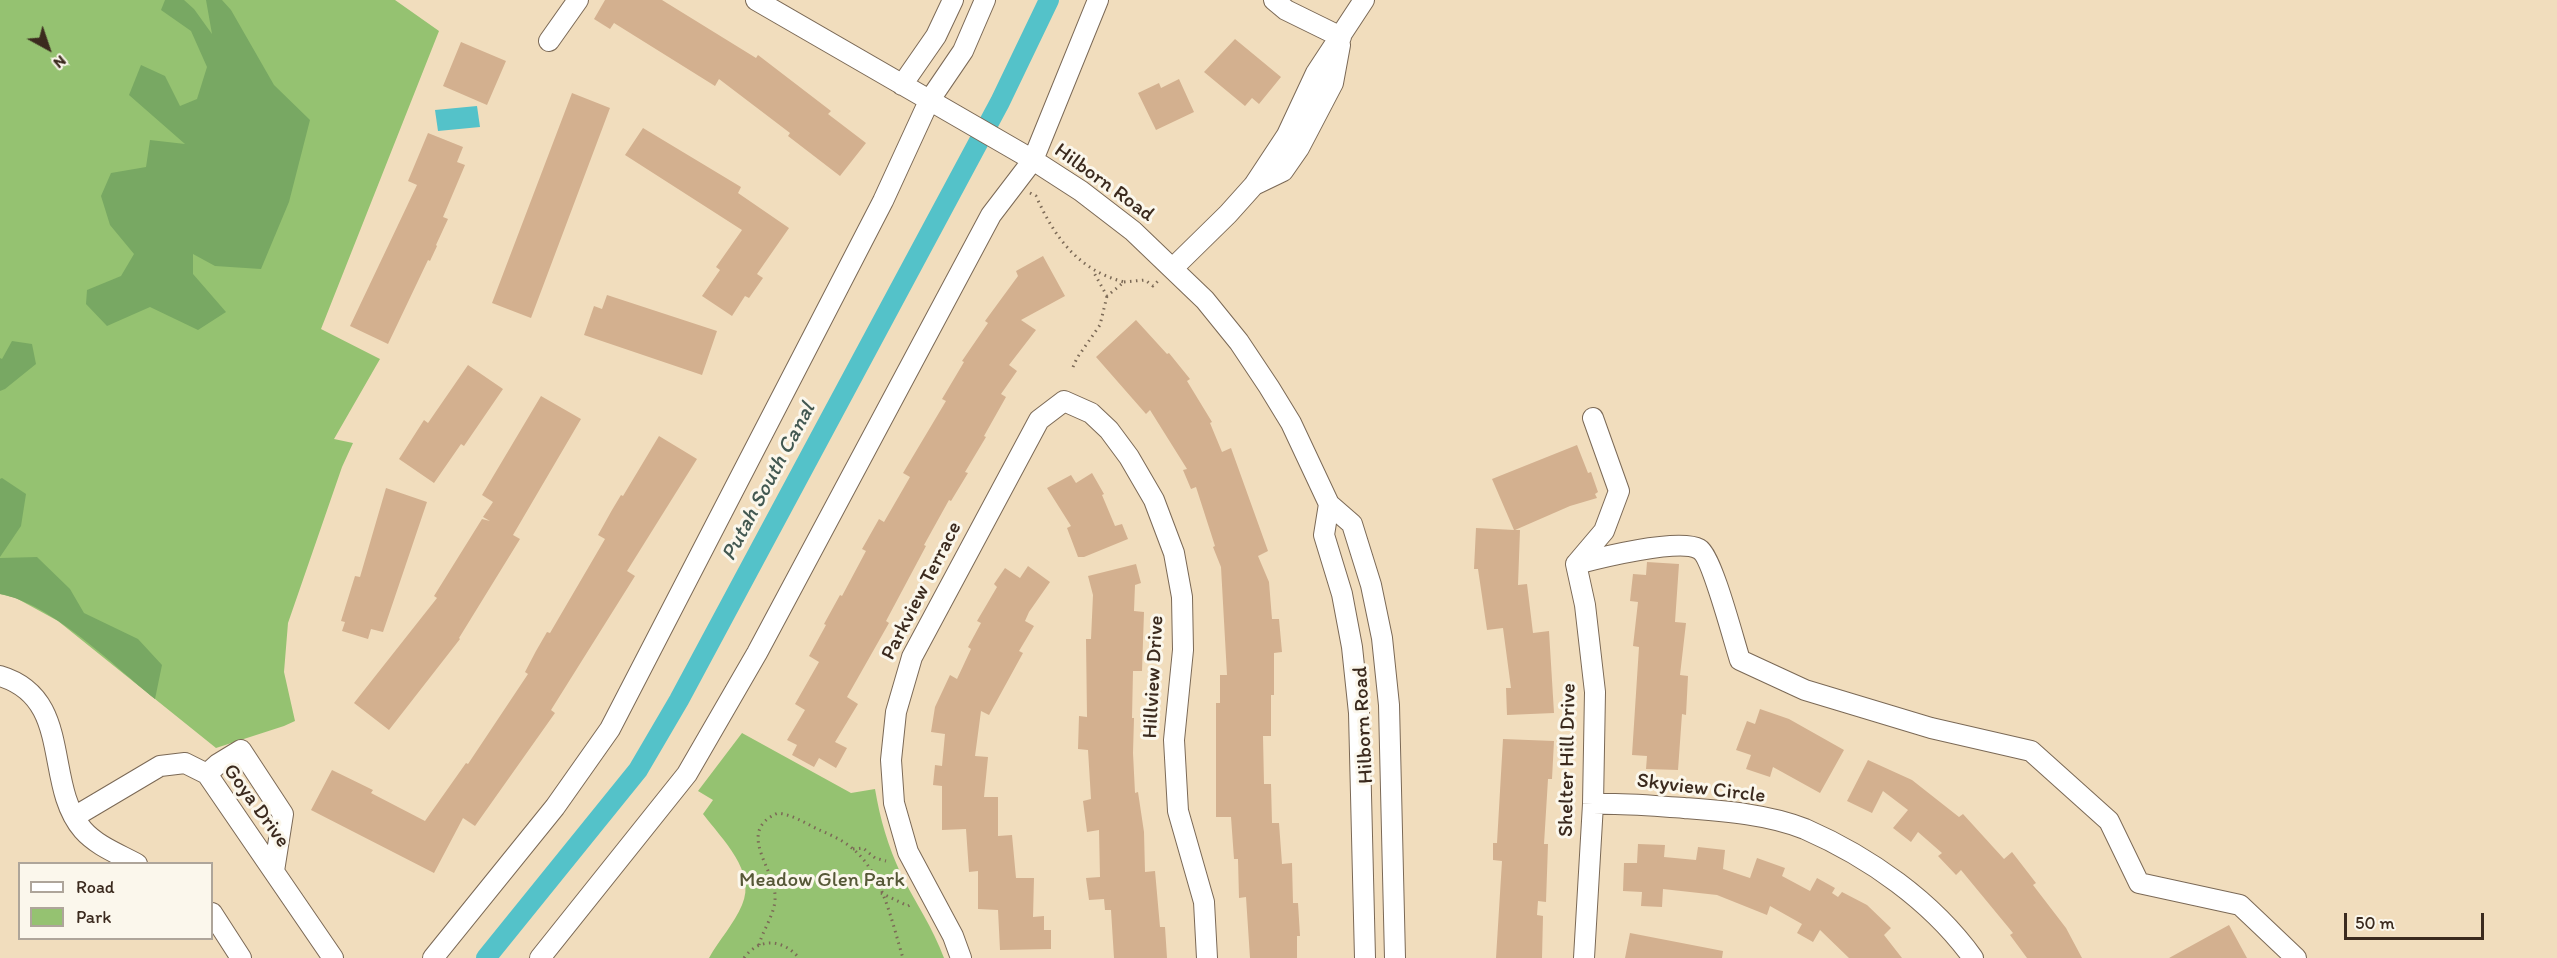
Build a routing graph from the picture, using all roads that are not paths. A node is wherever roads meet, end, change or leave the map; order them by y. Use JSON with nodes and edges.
{"nodes":[{"id":1,"x":563,"y":0,"type":"edge"},
{"id":2,"x":578,"y":0,"type":"edge"},
{"id":3,"x":756,"y":0,"type":"edge"},
{"id":4,"x":953,"y":0,"type":"edge"},
{"id":5,"x":985,"y":0,"type":"edge"},
{"id":6,"x":1098,"y":0,"type":"edge"},
{"id":7,"x":1274,"y":0,"type":"edge"},
{"id":8,"x":1364,"y":0,"type":"edge"},
{"id":9,"x":1341,"y":37,"type":"junction"},
{"id":10,"x":902,"y":85,"type":"junction"},
{"id":11,"x":935,"y":104,"type":"junction"},
{"id":12,"x":1320,"y":108,"type":"junction"},
{"id":13,"x":1287,"y":135,"type":"junction"},
{"id":14,"x":1027,"y":157,"type":"junction"},
{"id":15,"x":1254,"y":185,"type":"junction"},
{"id":16,"x":1173,"y":268,"type":"junction"},
{"id":17,"x":1064,"y":401,"type":"joint"},
{"id":18,"x":1593,"y":418,"type":"dead end"},
{"id":19,"x":1329,"y":504,"type":"junction"},
{"id":20,"x":1576,"y":564,"type":"junction"},
{"id":21,"x":0,"y":676,"type":"edge"},
{"id":22,"x":207,"y":774,"type":"junction"},
{"id":23,"x":1593,"y":804,"type":"junction"},
{"id":24,"x":74,"y":817,"type":"junction"},
{"id":25,"x":133,"y":862,"type":"edge"},
{"id":26,"x":274,"y":871,"type":"junction"},
{"id":27,"x":213,"y":915,"type":"edge"},
{"id":28,"x":241,"y":958,"type":"edge"},
{"id":29,"x":333,"y":958,"type":"edge"},
{"id":30,"x":433,"y":958,"type":"edge"},
{"id":31,"x":540,"y":958,"type":"edge"},
{"id":32,"x":961,"y":958,"type":"edge"},
{"id":33,"x":1207,"y":958,"type":"edge"},
{"id":34,"x":1365,"y":958,"type":"edge"},
{"id":35,"x":1395,"y":958,"type":"edge"},
{"id":36,"x":1584,"y":958,"type":"edge"},
{"id":37,"x":1973,"y":958,"type":"edge"},
{"id":38,"x":2296,"y":958,"type":"edge"}],
"edges":[{"from":1,"to":2,"type":"street"},
{"from":3,"to":10,"type":"street","name":"Hilborn Road"},
{"from":4,"to":10,"type":"street"},
{"from":5,"to":11,"type":"street"},
{"from":6,"to":14,"type":"street"},
{"from":7,"to":9,"type":"street"},
{"from":8,"to":9,"type":"street"},
{"from":9,"to":12,"type":"street"},
{"from":9,"to":13,"type":"street"},
{"from":10,"to":11,"type":"street","name":"Hilborn Road"},
{"from":11,"to":14,"type":"street","name":"Hilborn Road"},
{"from":11,"to":30,"type":"street"},
{"from":12,"to":13,"type":"street"},
{"from":12,"to":15,"type":"street"},
{"from":13,"to":15,"type":"street"},
{"from":14,"to":16,"type":"street","name":"Hilborn Road"},
{"from":14,"to":31,"type":"street"},
{"from":15,"to":16,"type":"street"},
{"from":16,"to":19,"type":"street","name":"Hilborn Road"},
{"from":17,"to":32,"type":"street","name":"Parkview Terrace"},
{"from":17,"to":33,"type":"street","name":"Hillview Drive"},
{"from":18,"to":20,"type":"street"},
{"from":19,"to":34,"type":"street","name":"Hilborn Road"},
{"from":19,"to":35,"type":"street","name":"Hilborn Road"},
{"from":20,"to":23,"type":"street","name":"Shelter Hill Drive"},
{"from":20,"to":38,"type":"street"},
{"from":21,"to":24,"type":"street"},
{"from":22,"to":24,"type":"street","name":"Goya Drive"},
{"from":22,"to":26,"type":"street","name":"Goya Drive"},
{"from":22,"to":26,"type":"street"},
{"from":23,"to":36,"type":"street","name":"Shelter Hill Drive"},
{"from":23,"to":37,"type":"street","name":"Skyview Circle"},
{"from":24,"to":25,"type":"street"},
{"from":26,"to":29,"type":"street","name":"Goya Drive"},
{"from":27,"to":28,"type":"street"}]}
